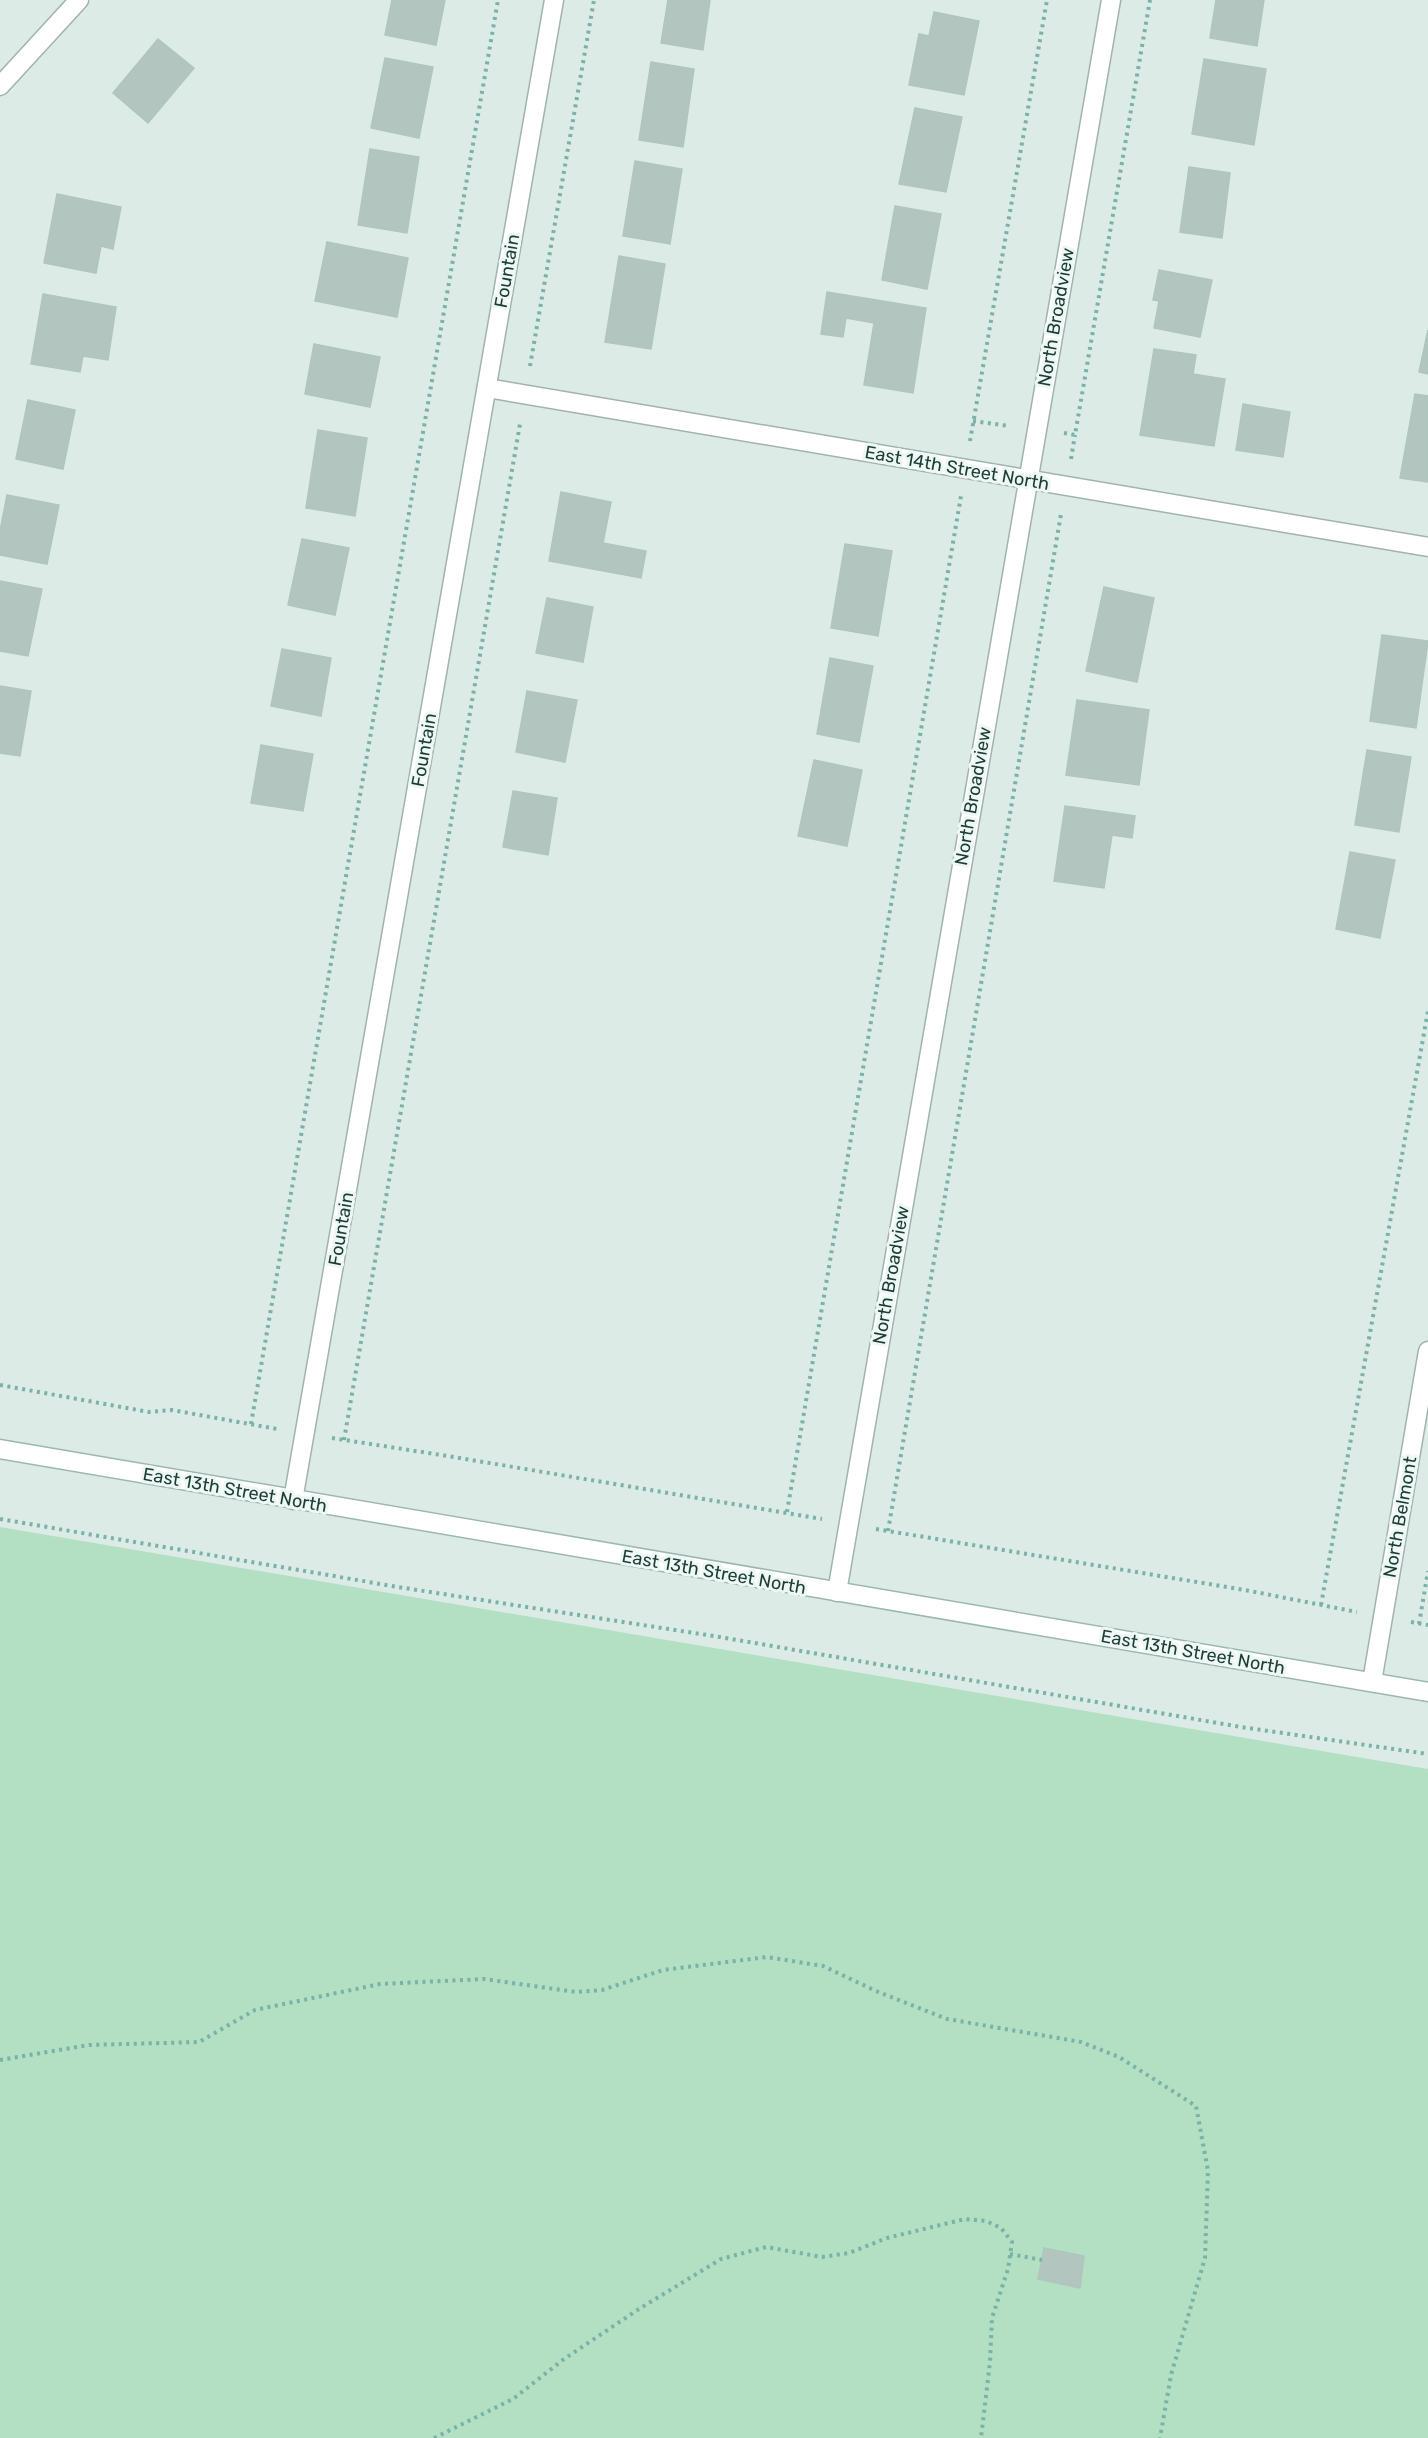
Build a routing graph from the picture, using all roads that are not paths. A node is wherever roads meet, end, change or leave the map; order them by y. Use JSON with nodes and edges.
{"nodes":[{"id":1,"x":78,"y":0,"type":"edge"},
{"id":2,"x":554,"y":0,"type":"edge"},
{"id":3,"x":1111,"y":0,"type":"edge"},
{"id":4,"x":0,"y":86,"type":"edge"},
{"id":5,"x":487,"y":388,"type":"junction"},
{"id":6,"x":1027,"y":480,"type":"junction"},
{"id":7,"x":1428,"y":547,"type":"edge"},
{"id":8,"x":1428,"y":1351,"type":"edge"},
{"id":9,"x":0,"y":1449,"type":"edge"},
{"id":10,"x":293,"y":1500,"type":"junction"},
{"id":11,"x":837,"y":1592,"type":"junction"},
{"id":12,"x":1372,"y":1682,"type":"junction"},
{"id":13,"x":1428,"y":1692,"type":"edge"}],
"edges":[{"from":1,"to":4,"type":"street"},
{"from":2,"to":5,"type":"street","name":"Fountain"},
{"from":3,"to":6,"type":"street","name":"North Broadview"},
{"from":5,"to":6,"type":"street","name":"East 14th Street North"},
{"from":5,"to":10,"type":"street","name":"Fountain"},
{"from":6,"to":7,"type":"street","name":"East 14th Street North"},
{"from":6,"to":11,"type":"street","name":"North Broadview"},
{"from":8,"to":12,"type":"street","name":"North Belmont"},
{"from":9,"to":10,"type":"street","name":"East 13th Street North"},
{"from":10,"to":11,"type":"street","name":"East 13th Street North"},
{"from":11,"to":12,"type":"street","name":"East 13th Street North"},
{"from":12,"to":13,"type":"street","name":"East 13th Street North"}]}
